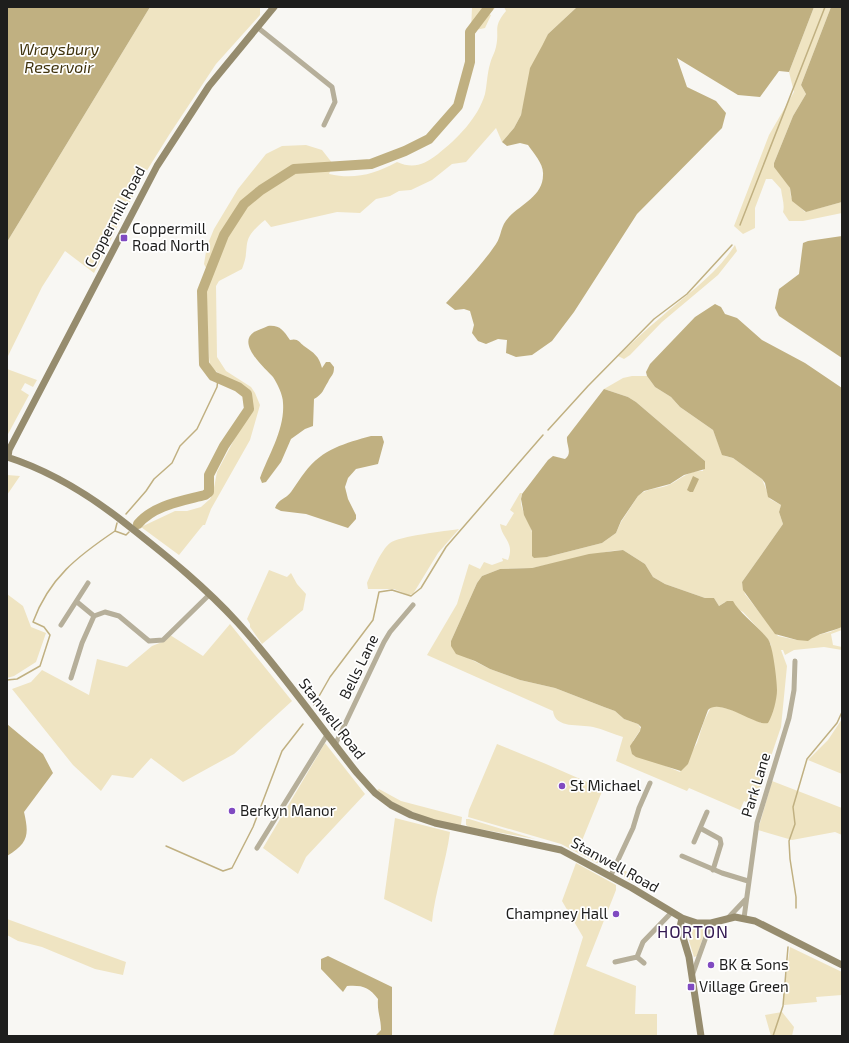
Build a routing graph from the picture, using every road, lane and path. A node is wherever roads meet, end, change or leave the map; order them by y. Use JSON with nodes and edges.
{"nodes":[{"id":1,"x":274,"y":7,"type":"edge"},
{"id":2,"x":257,"y":27,"type":"junction"},
{"id":3,"x":324,"y":125,"type":"dead end"},
{"id":4,"x":7,"y":457,"type":"edge"},
{"id":5,"x":88,"y":583,"type":"dead end"},
{"id":6,"x":210,"y":594,"type":"junction"},
{"id":7,"x":77,"y":602,"type":"junction"},
{"id":8,"x":413,"y":605,"type":"dead end"},
{"id":9,"x":94,"y":616,"type":"junction"},
{"id":10,"x":61,"y":625,"type":"dead end"},
{"id":11,"x":795,"y":661,"type":"dead end"},
{"id":12,"x":71,"y":678,"type":"dead end"},
{"id":13,"x":326,"y":735,"type":"junction"},
{"id":14,"x":335,"y":745,"type":"junction"},
{"id":15,"x":650,"y":783,"type":"dead end"},
{"id":16,"x":707,"y":812,"type":"dead end"},
{"id":17,"x":700,"y":828,"type":"junction"},
{"id":18,"x":694,"y":842,"type":"dead end"},
{"id":19,"x":257,"y":848,"type":"dead end"},
{"id":20,"x":682,"y":856,"type":"dead end"},
{"id":21,"x":713,"y":870,"type":"junction"},
{"id":22,"x":611,"y":875,"type":"junction"},
{"id":23,"x":748,"y":881,"type":"junction"},
{"id":24,"x":745,"y":900,"type":"junction"},
{"id":25,"x":671,"y":913,"type":"junction"},
{"id":26,"x":682,"y":918,"type":"junction"},
{"id":27,"x":728,"y":918,"type":"junction"},
{"id":28,"x":744,"y":918,"type":"junction"},
{"id":29,"x":711,"y":923,"type":"junction"},
{"id":30,"x":637,"y":957,"type":"junction"},
{"id":31,"x":615,"y":962,"type":"dead end"},
{"id":32,"x":644,"y":963,"type":"dead end"},
{"id":33,"x":842,"y":965,"type":"edge"},
{"id":34,"x":692,"y":976,"type":"junction"},
{"id":35,"x":701,"y":1036,"type":"edge"}],
"edges":[{"from":1,"to":2,"type":"street","name":"Coppermill Road"},
{"from":2,"to":3,"type":"street"},
{"from":2,"to":4,"type":"street","name":"Coppermill Road"},
{"from":4,"to":6,"type":"street","name":"Stanwell Road"},
{"from":5,"to":7,"type":"street"},
{"from":6,"to":9,"type":"street"},
{"from":6,"to":13,"type":"street","name":"Stanwell Road"},
{"from":7,"to":9,"type":"street"},
{"from":7,"to":10,"type":"street"},
{"from":8,"to":14,"type":"street","name":"Bells Lane"},
{"from":9,"to":12,"type":"street"},
{"from":11,"to":23,"type":"street","name":"Park Lane"},
{"from":13,"to":14,"type":"street","name":"Stanwell Road"},
{"from":13,"to":19,"type":"street"},
{"from":14,"to":22,"type":"street","name":"Stanwell Road"},
{"from":15,"to":22,"type":"street"},
{"from":16,"to":17,"type":"street"},
{"from":17,"to":18,"type":"street"},
{"from":17,"to":21,"type":"street"},
{"from":20,"to":21,"type":"street"},
{"from":21,"to":23,"type":"street"},
{"from":22,"to":25,"type":"street","name":"Stanwell Road"},
{"from":23,"to":24,"type":"street","name":"Park Lane"},
{"from":24,"to":27,"type":"street"},
{"from":24,"to":28,"type":"street","name":"Park Lane"},
{"from":25,"to":26,"type":"street","name":"Stanwell Road"},
{"from":25,"to":30,"type":"street"},
{"from":26,"to":29,"type":"street","name":"Stanwell Road"},
{"from":26,"to":34,"type":"street"},
{"from":27,"to":28,"type":"street"},
{"from":27,"to":29,"type":"street"},
{"from":28,"to":33,"type":"street"},
{"from":29,"to":34,"type":"street"},
{"from":30,"to":31,"type":"street"},
{"from":30,"to":32,"type":"street"},
{"from":34,"to":35,"type":"street"}]}
